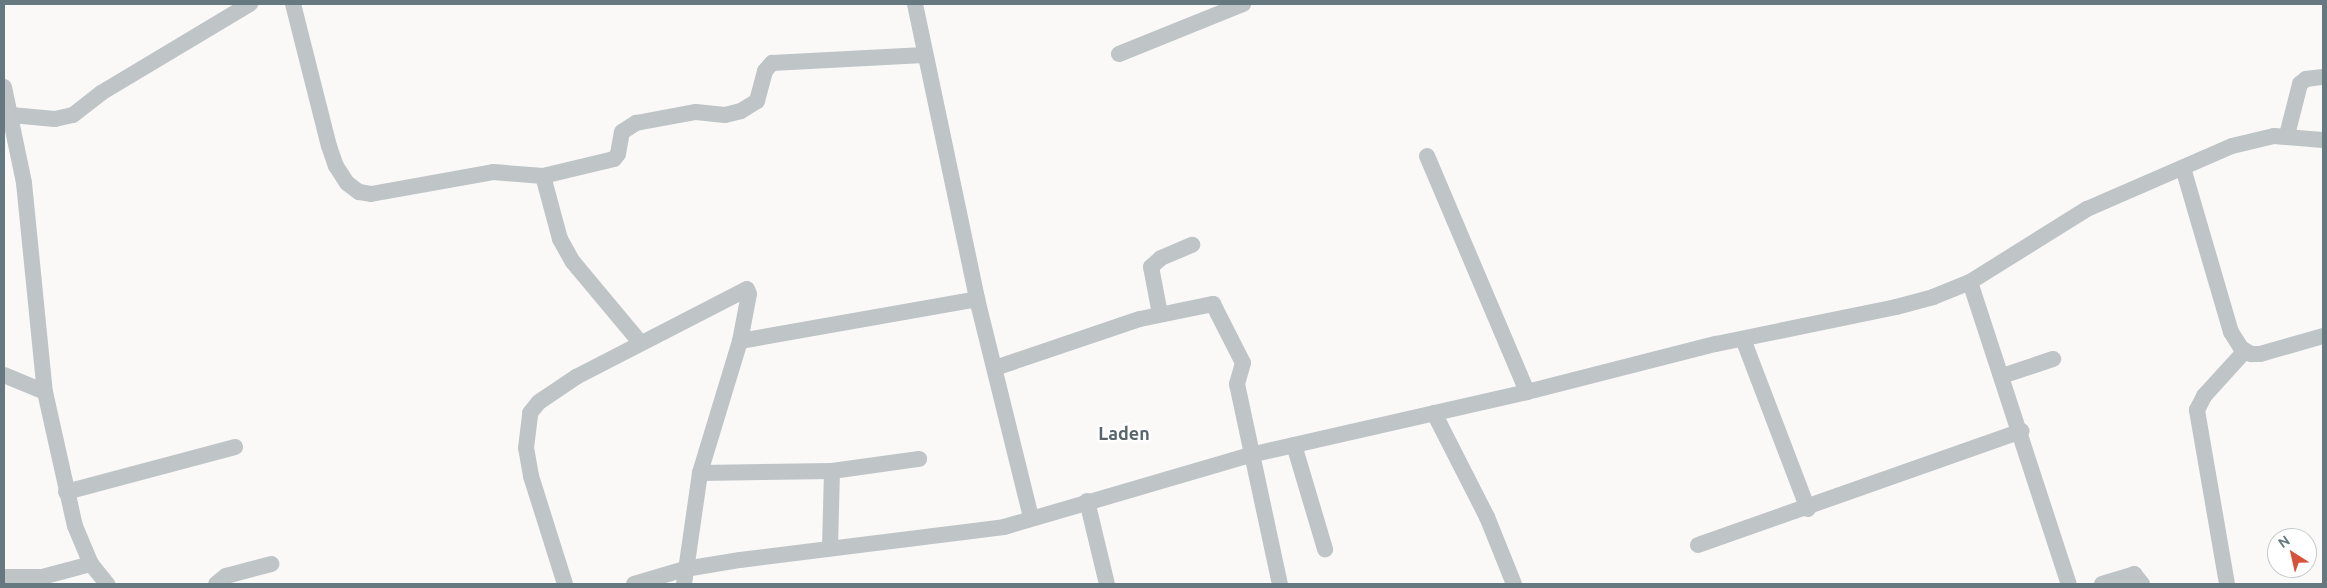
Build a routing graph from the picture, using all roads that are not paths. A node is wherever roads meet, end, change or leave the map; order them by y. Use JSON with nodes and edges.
{"nodes":[{"id":1,"x":250,"y":4,"type":"edge"},
{"id":2,"x":293,"y":4,"type":"edge"},
{"id":3,"x":915,"y":4,"type":"edge"},
{"id":4,"x":1243,"y":4,"type":"edge"},
{"id":5,"x":1119,"y":54,"type":"dead end"},
{"id":6,"x":924,"y":55,"type":"junction"},
{"id":7,"x":2323,"y":77,"type":"edge"},
{"id":8,"x":4,"y":86,"type":"edge"},
{"id":9,"x":11,"y":115,"type":"junction"},
{"id":10,"x":2286,"y":135,"type":"junction"},
{"id":11,"x":2323,"y":140,"type":"edge"},
{"id":12,"x":1427,"y":156,"type":"dead end"},
{"id":13,"x":2183,"y":168,"type":"junction"},
{"id":14,"x":543,"y":176,"type":"junction"},
{"id":15,"x":1192,"y":245,"type":"dead end"},
{"id":16,"x":1970,"y":282,"type":"junction"},
{"id":17,"x":977,"y":299,"type":"junction"},
{"id":18,"x":1160,"y":314,"type":"junction"},
{"id":19,"x":2323,"y":336,"type":"edge"},
{"id":20,"x":1743,"y":339,"type":"junction"},
{"id":21,"x":740,"y":340,"type":"junction"},
{"id":22,"x":640,"y":342,"type":"junction"},
{"id":23,"x":2245,"y":351,"type":"junction"},
{"id":24,"x":2053,"y":359,"type":"dead end"},
{"id":25,"x":995,"y":368,"type":"junction"},
{"id":26,"x":4,"y":375,"type":"edge"},
{"id":27,"x":2002,"y":376,"type":"junction"},
{"id":28,"x":45,"y":392,"type":"junction"},
{"id":29,"x":1527,"y":392,"type":"junction"},
{"id":30,"x":1434,"y":413,"type":"junction"},
{"id":31,"x":2021,"y":431,"type":"junction"},
{"id":32,"x":1294,"y":445,"type":"junction"},
{"id":33,"x":235,"y":447,"type":"dead end"},
{"id":34,"x":1250,"y":455,"type":"junction"},
{"id":35,"x":919,"y":459,"type":"dead end"},
{"id":36,"x":832,"y":471,"type":"junction"},
{"id":37,"x":700,"y":473,"type":"junction"},
{"id":38,"x":66,"y":492,"type":"junction"},
{"id":39,"x":1087,"y":501,"type":"junction"},
{"id":40,"x":1808,"y":509,"type":"junction"},
{"id":41,"x":1030,"y":517,"type":"junction"},
{"id":42,"x":1698,"y":545,"type":"dead end"},
{"id":43,"x":830,"y":547,"type":"junction"},
{"id":44,"x":1325,"y":549,"type":"dead end"},
{"id":45,"x":91,"y":564,"type":"junction"},
{"id":46,"x":271,"y":564,"type":"dead end"},
{"id":47,"x":4,"y":577,"type":"edge"},
{"id":48,"x":685,"y":577,"type":"edge"},
{"id":49,"x":107,"y":584,"type":"edge"},
{"id":50,"x":216,"y":584,"type":"edge"},
{"id":51,"x":565,"y":584,"type":"edge"},
{"id":52,"x":634,"y":584,"type":"edge"},
{"id":53,"x":1108,"y":584,"type":"edge"},
{"id":54,"x":1280,"y":584,"type":"edge"},
{"id":55,"x":1514,"y":584,"type":"edge"},
{"id":56,"x":2069,"y":584,"type":"edge"},
{"id":57,"x":2102,"y":584,"type":"edge"},
{"id":58,"x":2142,"y":584,"type":"edge"},
{"id":59,"x":2227,"y":584,"type":"edge"}],
"edges":[{"from":1,"to":9,"type":"street"},
{"from":2,"to":14,"type":"street"},
{"from":3,"to":6,"type":"street"},
{"from":4,"to":5,"type":"street"},
{"from":6,"to":14,"type":"street"},
{"from":6,"to":17,"type":"street"},
{"from":7,"to":10,"type":"street"},
{"from":8,"to":9,"type":"street"},
{"from":9,"to":28,"type":"street"},
{"from":10,"to":11,"type":"street"},
{"from":10,"to":13,"type":"street"},
{"from":12,"to":29,"type":"street"},
{"from":13,"to":16,"type":"street"},
{"from":13,"to":23,"type":"street"},
{"from":14,"to":22,"type":"street"},
{"from":15,"to":18,"type":"street"},
{"from":16,"to":20,"type":"street"},
{"from":16,"to":27,"type":"street"},
{"from":17,"to":21,"type":"street"},
{"from":17,"to":25,"type":"street"},
{"from":18,"to":25,"type":"street"},
{"from":18,"to":34,"type":"street"},
{"from":19,"to":23,"type":"street"},
{"from":20,"to":29,"type":"street"},
{"from":20,"to":40,"type":"street"},
{"from":21,"to":22,"type":"street"},
{"from":21,"to":37,"type":"street"},
{"from":22,"to":51,"type":"street"},
{"from":23,"to":59,"type":"street"},
{"from":24,"to":27,"type":"street"},
{"from":25,"to":41,"type":"street"},
{"from":26,"to":28,"type":"street"},
{"from":27,"to":31,"type":"street"},
{"from":28,"to":38,"type":"street"},
{"from":29,"to":30,"type":"street"},
{"from":30,"to":32,"type":"street"},
{"from":30,"to":55,"type":"street"},
{"from":31,"to":40,"type":"street"},
{"from":31,"to":56,"type":"street"},
{"from":32,"to":34,"type":"street"},
{"from":32,"to":44,"type":"street"},
{"from":33,"to":38,"type":"street"},
{"from":34,"to":39,"type":"street"},
{"from":34,"to":54,"type":"street"},
{"from":35,"to":36,"type":"street"},
{"from":36,"to":37,"type":"street"},
{"from":36,"to":43,"type":"street"},
{"from":37,"to":48,"type":"street"},
{"from":38,"to":45,"type":"street"},
{"from":39,"to":41,"type":"street"},
{"from":39,"to":53,"type":"street"},
{"from":40,"to":42,"type":"street"},
{"from":41,"to":43,"type":"street"},
{"from":43,"to":48,"type":"street"},
{"from":45,"to":47,"type":"street"},
{"from":45,"to":49,"type":"street"},
{"from":46,"to":50,"type":"street"},
{"from":48,"to":52,"type":"street"},
{"from":57,"to":58,"type":"street"}]}
